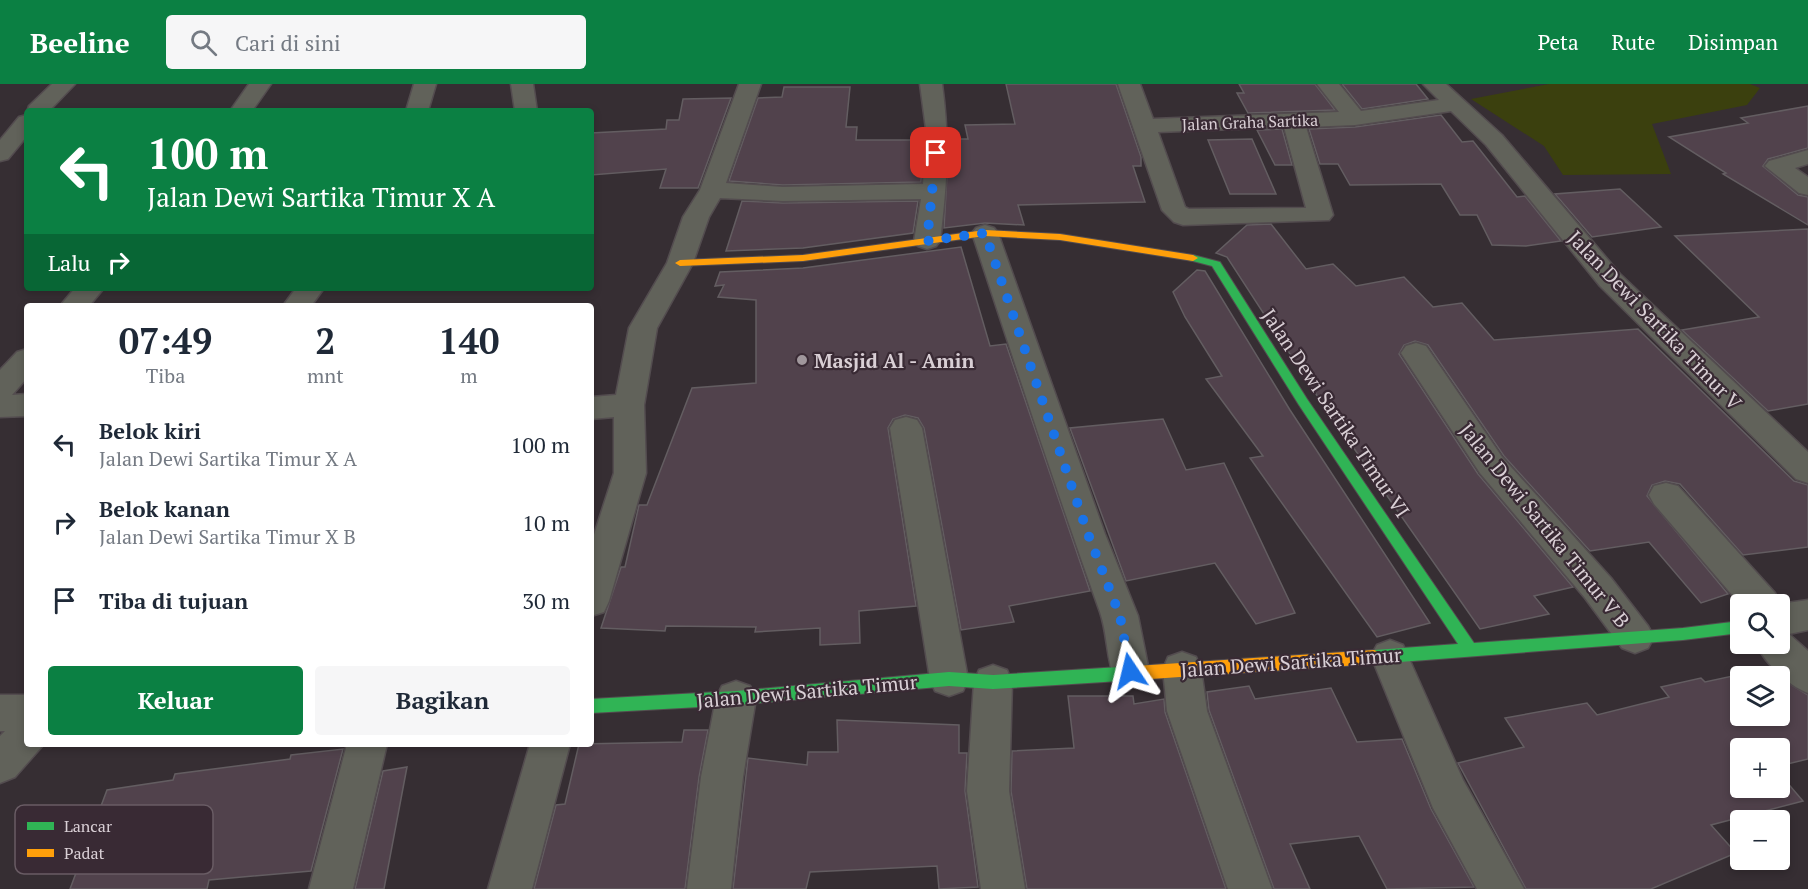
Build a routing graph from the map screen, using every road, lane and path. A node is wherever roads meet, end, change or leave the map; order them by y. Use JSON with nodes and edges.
{"nodes":[{"id":1,"x":64,"y":84,"type":"edge"},
{"id":2,"x":260,"y":84,"type":"edge"},
{"id":3,"x":425,"y":84,"type":"edge"},
{"id":4,"x":522,"y":84,"type":"edge"},
{"id":5,"x":750,"y":84,"type":"edge"},
{"id":6,"x":932,"y":84,"type":"edge"},
{"id":7,"x":1129,"y":84,"type":"edge"},
{"id":8,"x":1328,"y":84,"type":"edge"},
{"id":9,"x":1434,"y":84,"type":"edge"},
{"id":10,"x":1457,"y":104,"type":"junction"},
{"id":11,"x":41,"y":108,"type":"edge"},
{"id":12,"x":243,"y":108,"type":"edge"},
{"id":13,"x":418,"y":108,"type":"edge"},
{"id":14,"x":526,"y":108,"type":"edge"},
{"id":15,"x":1356,"y":118,"type":"junction"},
{"id":16,"x":1294,"y":122,"type":"junction"},
{"id":17,"x":24,"y":126,"type":"edge"},
{"id":18,"x":1144,"y":126,"type":"junction"},
{"id":19,"x":0,"y":154,"type":"edge"},
{"id":20,"x":1808,"y":157,"type":"edge"},
{"id":21,"x":1808,"y":188,"type":"edge"},
{"id":22,"x":712,"y":190,"type":"junction"},
{"id":23,"x":933,"y":191,"type":"junction"},
{"id":24,"x":985,"y":233,"type":"junction"},
{"id":25,"x":927,"y":241,"type":"junction"},
{"id":26,"x":680,"y":263,"type":"junction"},
{"id":27,"x":87,"y":291,"type":"edge"},
{"id":28,"x":77,"y":303,"type":"edge"},
{"id":29,"x":1416,"y":352,"type":"dead end"},
{"id":30,"x":24,"y":362,"type":"edge"},
{"id":31,"x":0,"y":389,"type":"edge"},
{"id":32,"x":24,"y":405,"type":"edge"},
{"id":33,"x":629,"y":405,"type":"junction"},
{"id":34,"x":0,"y":406,"type":"edge"},
{"id":35,"x":594,"y":408,"type":"edge"},
{"id":36,"x":906,"y":428,"type":"dead end"},
{"id":37,"x":1808,"y":471,"type":"edge"},
{"id":38,"x":1665,"y":495,"type":"dead end"},
{"id":39,"x":594,"y":591,"type":"edge"},
{"id":40,"x":1753,"y":594,"type":"edge"},
{"id":41,"x":1808,"y":615,"type":"edge"},
{"id":42,"x":1790,"y":618,"type":"edge"},
{"id":43,"x":1730,"y":628,"type":"edge"},
{"id":44,"x":1635,"y":637,"type":"junction"},
{"id":45,"x":1470,"y":649,"type":"junction"},
{"id":46,"x":1785,"y":654,"type":"edge"},
{"id":47,"x":1389,"y":656,"type":"junction"},
{"id":48,"x":1182,"y":669,"type":"junction"},
{"id":49,"x":1130,"y":671,"type":"junction"},
{"id":50,"x":1808,"y":676,"type":"edge"},
{"id":51,"x":949,"y":679,"type":"junction"},
{"id":52,"x":993,"y":682,"type":"junction"},
{"id":53,"x":736,"y":698,"type":"junction"},
{"id":54,"x":594,"y":706,"type":"edge"},
{"id":55,"x":0,"y":713,"type":"edge"},
{"id":56,"x":24,"y":713,"type":"edge"},
{"id":57,"x":24,"y":739,"type":"edge"},
{"id":58,"x":366,"y":747,"type":"edge"},
{"id":59,"x":549,"y":747,"type":"edge"},
{"id":60,"x":0,"y":764,"type":"edge"},
{"id":61,"x":331,"y":889,"type":"edge"},
{"id":62,"x":510,"y":889,"type":"edge"},
{"id":63,"x":709,"y":889,"type":"edge"},
{"id":64,"x":1003,"y":889,"type":"edge"},
{"id":65,"x":1250,"y":889,"type":"edge"},
{"id":66,"x":1502,"y":889,"type":"edge"}],
"edges":[{"from":1,"to":11,"type":"street"},
{"from":2,"to":12,"type":"street"},
{"from":3,"to":13,"type":"street"},
{"from":4,"to":14,"type":"street"},
{"from":5,"to":22,"type":"street"},
{"from":6,"to":23,"type":"street"},
{"from":7,"to":18,"type":"street"},
{"from":8,"to":15,"type":"street","name":"Jalan Graha Sartika"},
{"from":9,"to":10,"type":"street","name":"Jalan Dewi Sartika Timur V"},
{"from":10,"to":15,"type":"street","name":"Jalan Graha Sartika"},
{"from":10,"to":37,"type":"street","name":"Jalan Dewi Sartika Timur V"},
{"from":15,"to":16,"type":"street","name":"Jalan Graha Sartika"},
{"from":16,"to":18,"type":"street","name":"Jalan Graha Sartika"},
{"from":16,"to":18,"type":"street"},
{"from":17,"to":19,"type":"street"},
{"from":20,"to":21,"type":"street"},
{"from":22,"to":23,"type":"street"},
{"from":22,"to":26,"type":"street"},
{"from":23,"to":25,"type":"street"},
{"from":24,"to":25,"type":"street","name":"Jalan Dewi Sartika Timur VI"},
{"from":24,"to":45,"type":"street","name":"Jalan Dewi Sartika Timur VI"},
{"from":24,"to":49,"type":"street"},
{"from":25,"to":26,"type":"street","name":"Jalan Dewi Sartika Timur VI"},
{"from":26,"to":33,"type":"street"},
{"from":27,"to":28,"type":"street"},
{"from":29,"to":44,"type":"street","name":"Jalan Dewi Sartika Timur V B"},
{"from":30,"to":31,"type":"street"},
{"from":32,"to":34,"type":"street"},
{"from":33,"to":35,"type":"street"},
{"from":33,"to":39,"type":"street"},
{"from":36,"to":51,"type":"street"},
{"from":38,"to":40,"type":"street"},
{"from":41,"to":42,"type":"street"},
{"from":43,"to":44,"type":"street","name":"Jalan Dewi Sartika Timur"},
{"from":44,"to":45,"type":"street","name":"Jalan Dewi Sartika Timur"},
{"from":45,"to":47,"type":"street","name":"Jalan Dewi Sartika Timur"},
{"from":46,"to":50,"type":"street"},
{"from":47,"to":48,"type":"street","name":"Jalan Dewi Sartika Timur"},
{"from":47,"to":66,"type":"street"},
{"from":48,"to":49,"type":"street","name":"Jalan Dewi Sartika Timur"},
{"from":48,"to":65,"type":"street"},
{"from":49,"to":52,"type":"street","name":"Jalan Dewi Sartika Timur"},
{"from":51,"to":52,"type":"street","name":"Jalan Dewi Sartika Timur"},
{"from":51,"to":53,"type":"street","name":"Jalan Dewi Sartika Timur"},
{"from":52,"to":64,"type":"street"},
{"from":53,"to":54,"type":"street","name":"Jalan Dewi Sartika Timur"},
{"from":53,"to":63,"type":"street"},
{"from":55,"to":56,"type":"street"},
{"from":57,"to":60,"type":"street"},
{"from":58,"to":61,"type":"street"},
{"from":59,"to":62,"type":"street"}]}
